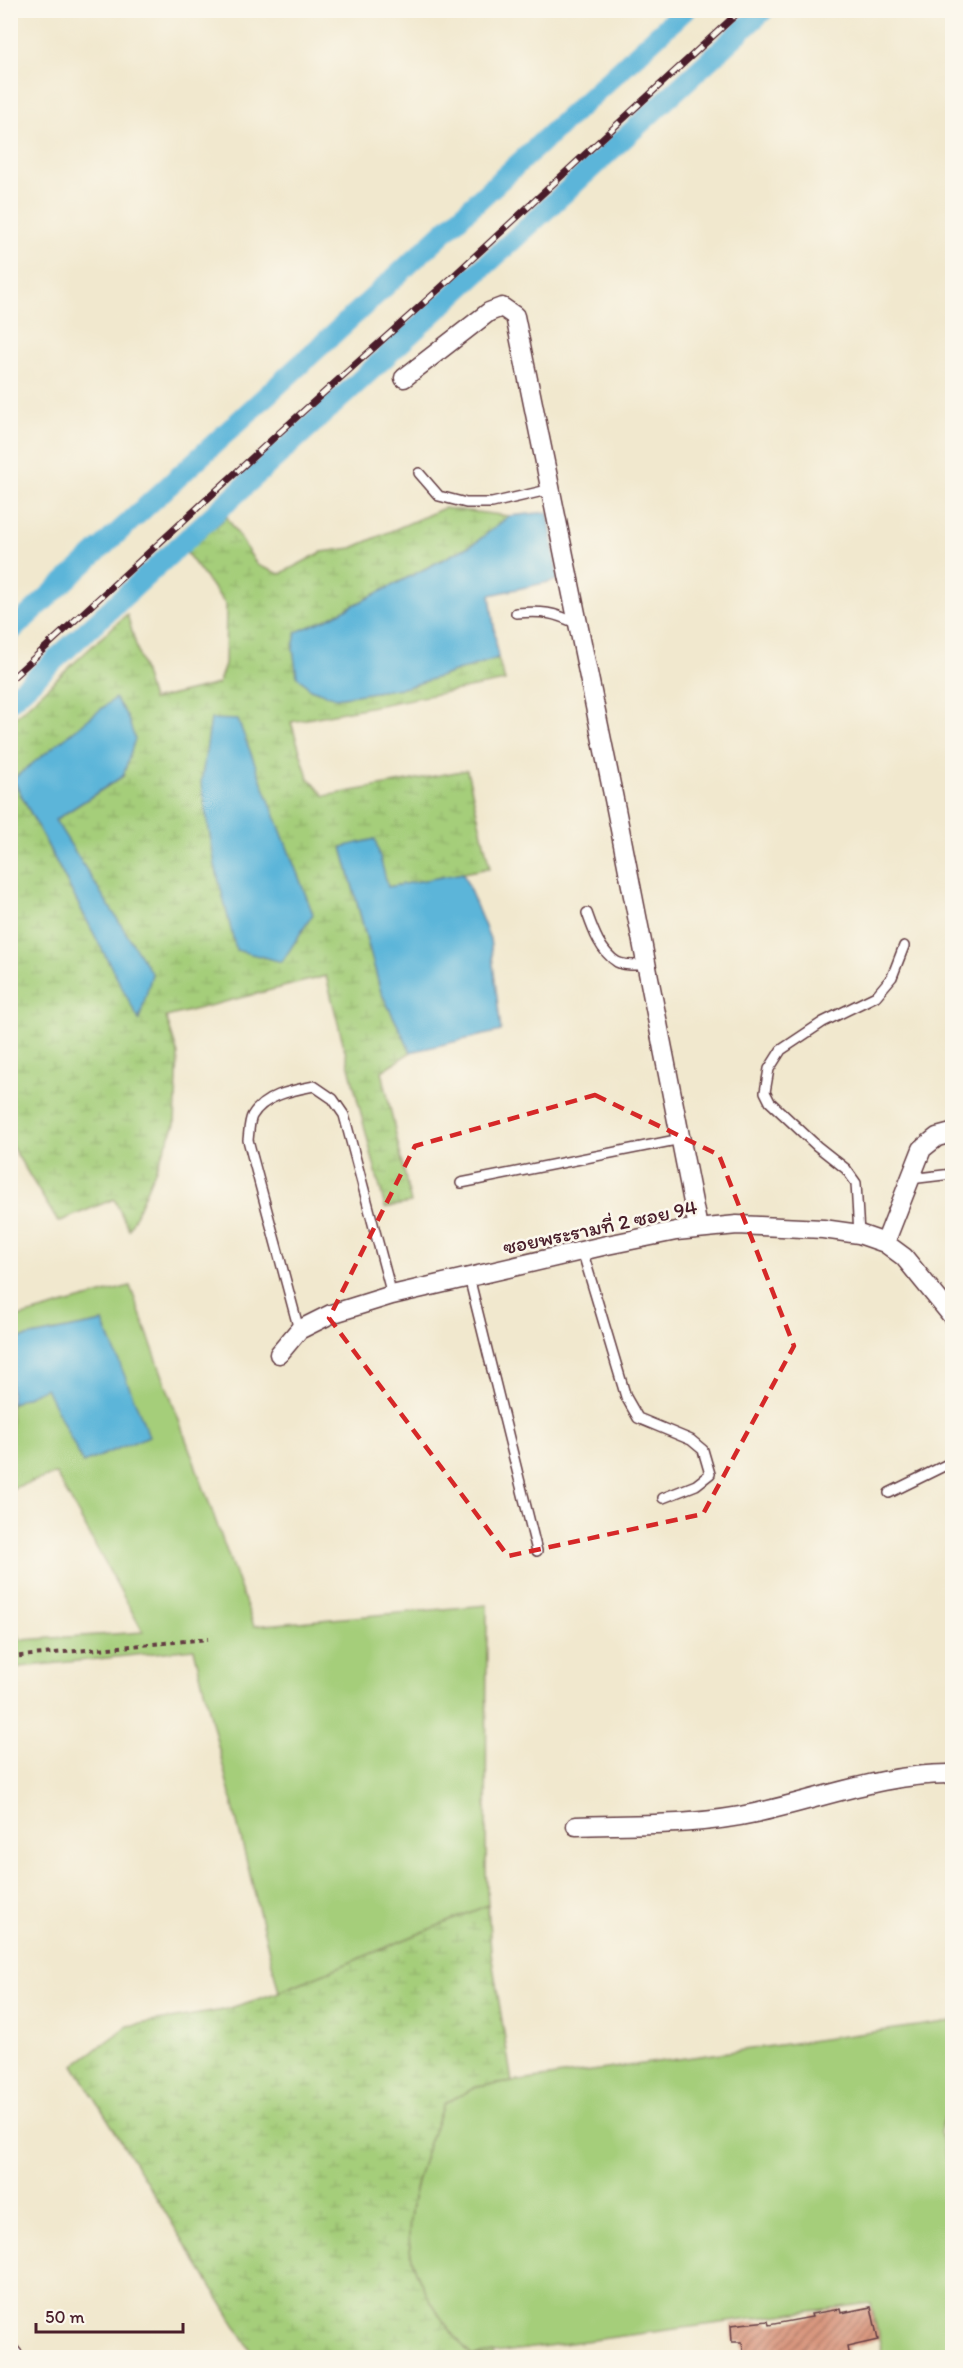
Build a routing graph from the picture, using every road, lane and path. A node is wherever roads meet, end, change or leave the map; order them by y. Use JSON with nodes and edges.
{"nodes":[{"id":1,"x":404,"y":378,"type":"dead end"},
{"id":2,"x":419,"y":473,"type":"dead end"},
{"id":3,"x":552,"y":489,"type":"junction"},
{"id":4,"x":516,"y":613,"type":"dead end"},
{"id":5,"x":577,"y":624,"type":"junction"},
{"id":6,"x":587,"y":913,"type":"dead end"},
{"id":7,"x":904,"y":946,"type":"dead end"},
{"id":8,"x":645,"y":965,"type":"junction"},
{"id":9,"x":952,"y":1133,"type":"edge"},
{"id":10,"x":681,"y":1139,"type":"junction"},
{"id":11,"x":952,"y":1174,"type":"edge"},
{"id":12,"x":910,"y":1179,"type":"junction"},
{"id":13,"x":461,"y":1183,"type":"dead end"},
{"id":14,"x":698,"y":1228,"type":"junction"},
{"id":15,"x":860,"y":1234,"type":"junction"},
{"id":16,"x":885,"y":1243,"type":"junction"},
{"id":17,"x":582,"y":1250,"type":"junction"},
{"id":18,"x":469,"y":1277,"type":"junction"},
{"id":19,"x":393,"y":1295,"type":"junction"},
{"id":20,"x":952,"y":1316,"type":"edge"},
{"id":21,"x":299,"y":1330,"type":"junction"},
{"id":22,"x":279,"y":1354,"type":"dead end"},
{"id":23,"x":952,"y":1462,"type":"edge"},
{"id":24,"x":889,"y":1493,"type":"dead end"},
{"id":25,"x":663,"y":1498,"type":"dead end"},
{"id":26,"x":537,"y":1551,"type":"dead end"},
{"id":27,"x":208,"y":1639,"type":"dead end"},
{"id":28,"x":10,"y":1657,"type":"edge"},
{"id":29,"x":952,"y":1774,"type":"edge"},
{"id":30,"x":576,"y":1826,"type":"dead end"},
{"id":31,"x":10,"y":2352,"type":"edge"},
{"id":32,"x":15,"y":2358,"type":"edge"}],
"edges":[{"from":1,"to":3,"type":"street"},
{"from":2,"to":3,"type":"lane"},
{"from":3,"to":5,"type":"street"},
{"from":4,"to":5,"type":"lane"},
{"from":5,"to":8,"type":"street"},
{"from":6,"to":8,"type":"lane"},
{"from":7,"to":15,"type":"lane"},
{"from":8,"to":10,"type":"street"},
{"from":9,"to":12,"type":"street"},
{"from":10,"to":13,"type":"lane"},
{"from":10,"to":14,"type":"street"},
{"from":11,"to":12,"type":"lane"},
{"from":12,"to":16,"type":"street"},
{"from":14,"to":15,"type":"street","name":"ซอยพระรามที่ 2 ซอย 94"},
{"from":14,"to":17,"type":"street","name":"ซอยพระรามที่ 2 ซอย 94"},
{"from":15,"to":16,"type":"street","name":"ซอยพระรามที่ 2 ซอย 94"},
{"from":16,"to":20,"type":"street","name":"ซอยพระรามที่ 2 ซอย 94"},
{"from":17,"to":18,"type":"street","name":"ซอยพระรามที่ 2 ซอย 94"},
{"from":17,"to":25,"type":"lane"},
{"from":18,"to":19,"type":"street","name":"ซอยพระรามที่ 2 ซอย 94"},
{"from":18,"to":26,"type":"lane"},
{"from":19,"to":21,"type":"street","name":"ซอยพระรามที่ 2 ซอย 94"},
{"from":19,"to":21,"type":"lane"},
{"from":21,"to":22,"type":"street","name":"ซอยพระรามที่ 2 ซอย 94"},
{"from":23,"to":24,"type":"lane"},
{"from":27,"to":28,"type":"path"},
{"from":29,"to":30,"type":"street"},
{"from":31,"to":32,"type":"street"}]}
